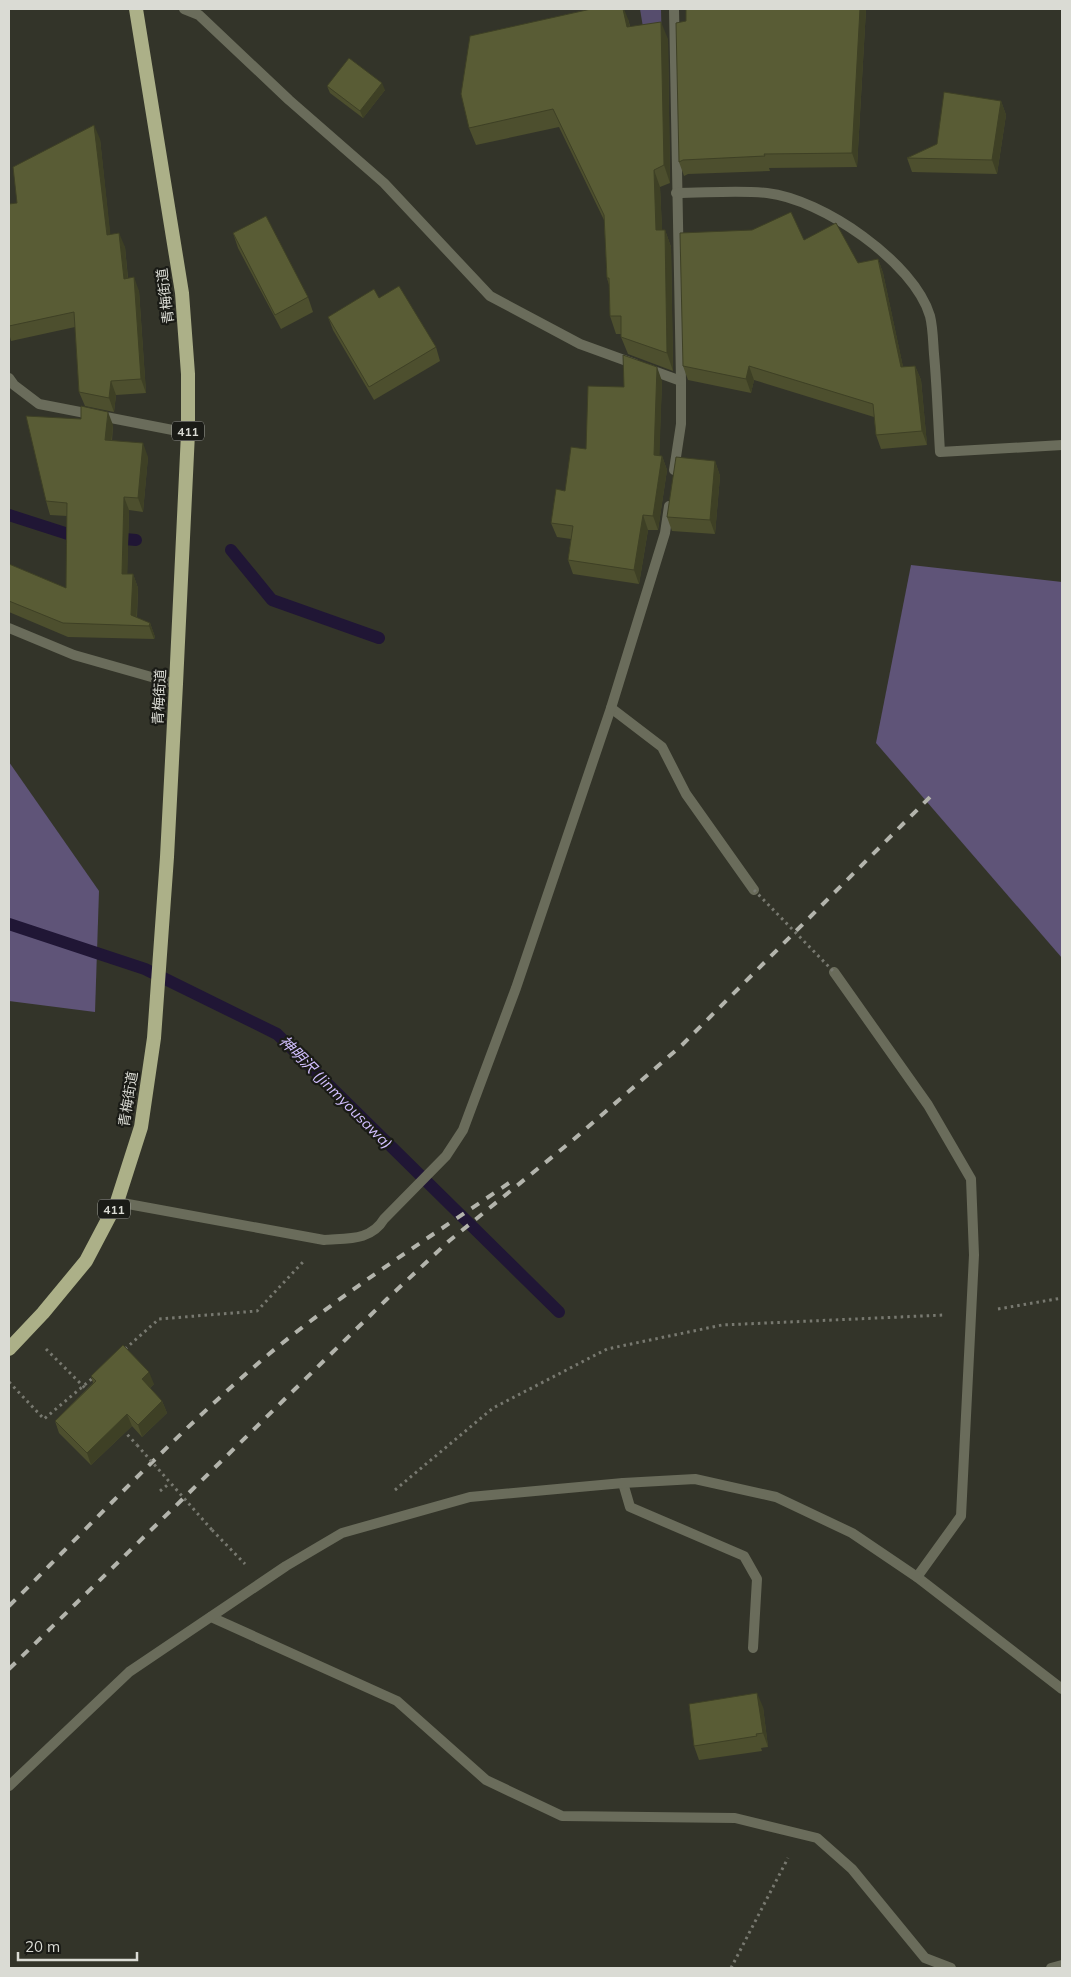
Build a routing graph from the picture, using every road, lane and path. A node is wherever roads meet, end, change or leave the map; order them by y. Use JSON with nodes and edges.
{"nodes":[{"id":1,"x":136,"y":9,"type":"edge"},
{"id":2,"x":184,"y":9,"type":"edge"},
{"id":3,"x":674,"y":9,"type":"edge"},
{"id":4,"x":676,"y":193,"type":"junction"},
{"id":5,"x":9,"y":378,"type":"edge"},
{"id":6,"x":681,"y":381,"type":"junction"},
{"id":7,"x":188,"y":433,"type":"junction"},
{"id":8,"x":1062,"y":445,"type":"edge"},
{"id":9,"x":673,"y":479,"type":"edge"},
{"id":10,"x":670,"y":497,"type":"edge"},
{"id":11,"x":9,"y":628,"type":"edge"},
{"id":12,"x":176,"y":684,"type":"junction"},
{"id":13,"x":611,"y":708,"type":"junction"},
{"id":14,"x":754,"y":890,"type":"joint"},
{"id":15,"x":834,"y":972,"type":"joint"},
{"id":16,"x":117,"y":1202,"type":"junction"},
{"id":17,"x":324,"y":1240,"type":"junction"},
{"id":18,"x":1062,"y":1298,"type":"edge"},
{"id":19,"x":972,"y":1314,"type":"junction"},
{"id":20,"x":45,"y":1348,"type":"dead end"},
{"id":21,"x":9,"y":1349,"type":"edge"},
{"id":22,"x":124,"y":1350,"type":"edge"},
{"id":23,"x":97,"y":1374,"type":"edge"},
{"id":24,"x":9,"y":1382,"type":"edge"},
{"id":25,"x":83,"y":1386,"type":"junction"},
{"id":26,"x":95,"y":1400,"type":"edge"},
{"id":27,"x":119,"y":1426,"type":"edge"},
{"id":28,"x":170,"y":1482,"type":"junction"},
{"id":29,"x":623,"y":1483,"type":"junction"},
{"id":30,"x":160,"y":1491,"type":"dead end"},
{"id":31,"x":387,"y":1496,"type":"dead end"},
{"id":32,"x":230,"y":1550,"type":"dead end"},
{"id":33,"x":917,"y":1577,"type":"junction"},
{"id":34,"x":211,"y":1617,"type":"junction"},
{"id":35,"x":753,"y":1648,"type":"dead end"},
{"id":36,"x":1062,"y":1690,"type":"edge"},
{"id":37,"x":9,"y":1786,"type":"edge"},
{"id":38,"x":800,"y":1834,"type":"junction"},
{"id":39,"x":1062,"y":1965,"type":"edge"},
{"id":40,"x":731,"y":1968,"type":"edge"},
{"id":41,"x":951,"y":1968,"type":"edge"},
{"id":42,"x":1051,"y":1968,"type":"edge"}],
"edges":[{"from":1,"to":7,"type":"highway","name":"青梅街道","number":"411"},
{"from":2,"to":6,"type":"street"},
{"from":3,"to":4,"type":"street"},
{"from":4,"to":6,"type":"street"},
{"from":4,"to":8,"type":"street"},
{"from":5,"to":7,"type":"street"},
{"from":6,"to":9,"type":"street"},
{"from":7,"to":12,"type":"highway","name":"青梅街道","number":"411"},
{"from":10,"to":13,"type":"street"},
{"from":11,"to":12,"type":"street"},
{"from":12,"to":16,"type":"highway","name":"青梅街道","number":"411"},
{"from":13,"to":14,"type":"street"},
{"from":13,"to":17,"type":"street"},
{"from":14,"to":15,"type":"path","bridge":true},
{"from":15,"to":19,"type":"street"},
{"from":16,"to":17,"type":"street"},
{"from":16,"to":21,"type":"highway","name":"青梅街道","number":"411"},
{"from":17,"to":22,"type":"path"},
{"from":18,"to":19,"type":"path"},
{"from":19,"to":31,"type":"path"},
{"from":19,"to":33,"type":"street"},
{"from":20,"to":25,"type":"path"},
{"from":23,"to":25,"type":"path"},
{"from":24,"to":25,"type":"path"},
{"from":25,"to":26,"type":"path"},
{"from":27,"to":28,"type":"path","bridge":true},
{"from":28,"to":30,"type":"path"},
{"from":28,"to":32,"type":"path","bridge":true},
{"from":29,"to":33,"type":"street"},
{"from":29,"to":34,"type":"street"},
{"from":29,"to":35,"type":"street"},
{"from":33,"to":36,"type":"street"},
{"from":34,"to":37,"type":"street"},
{"from":34,"to":38,"type":"street"},
{"from":38,"to":40,"type":"path"},
{"from":38,"to":41,"type":"street"},
{"from":39,"to":42,"type":"street"}]}
